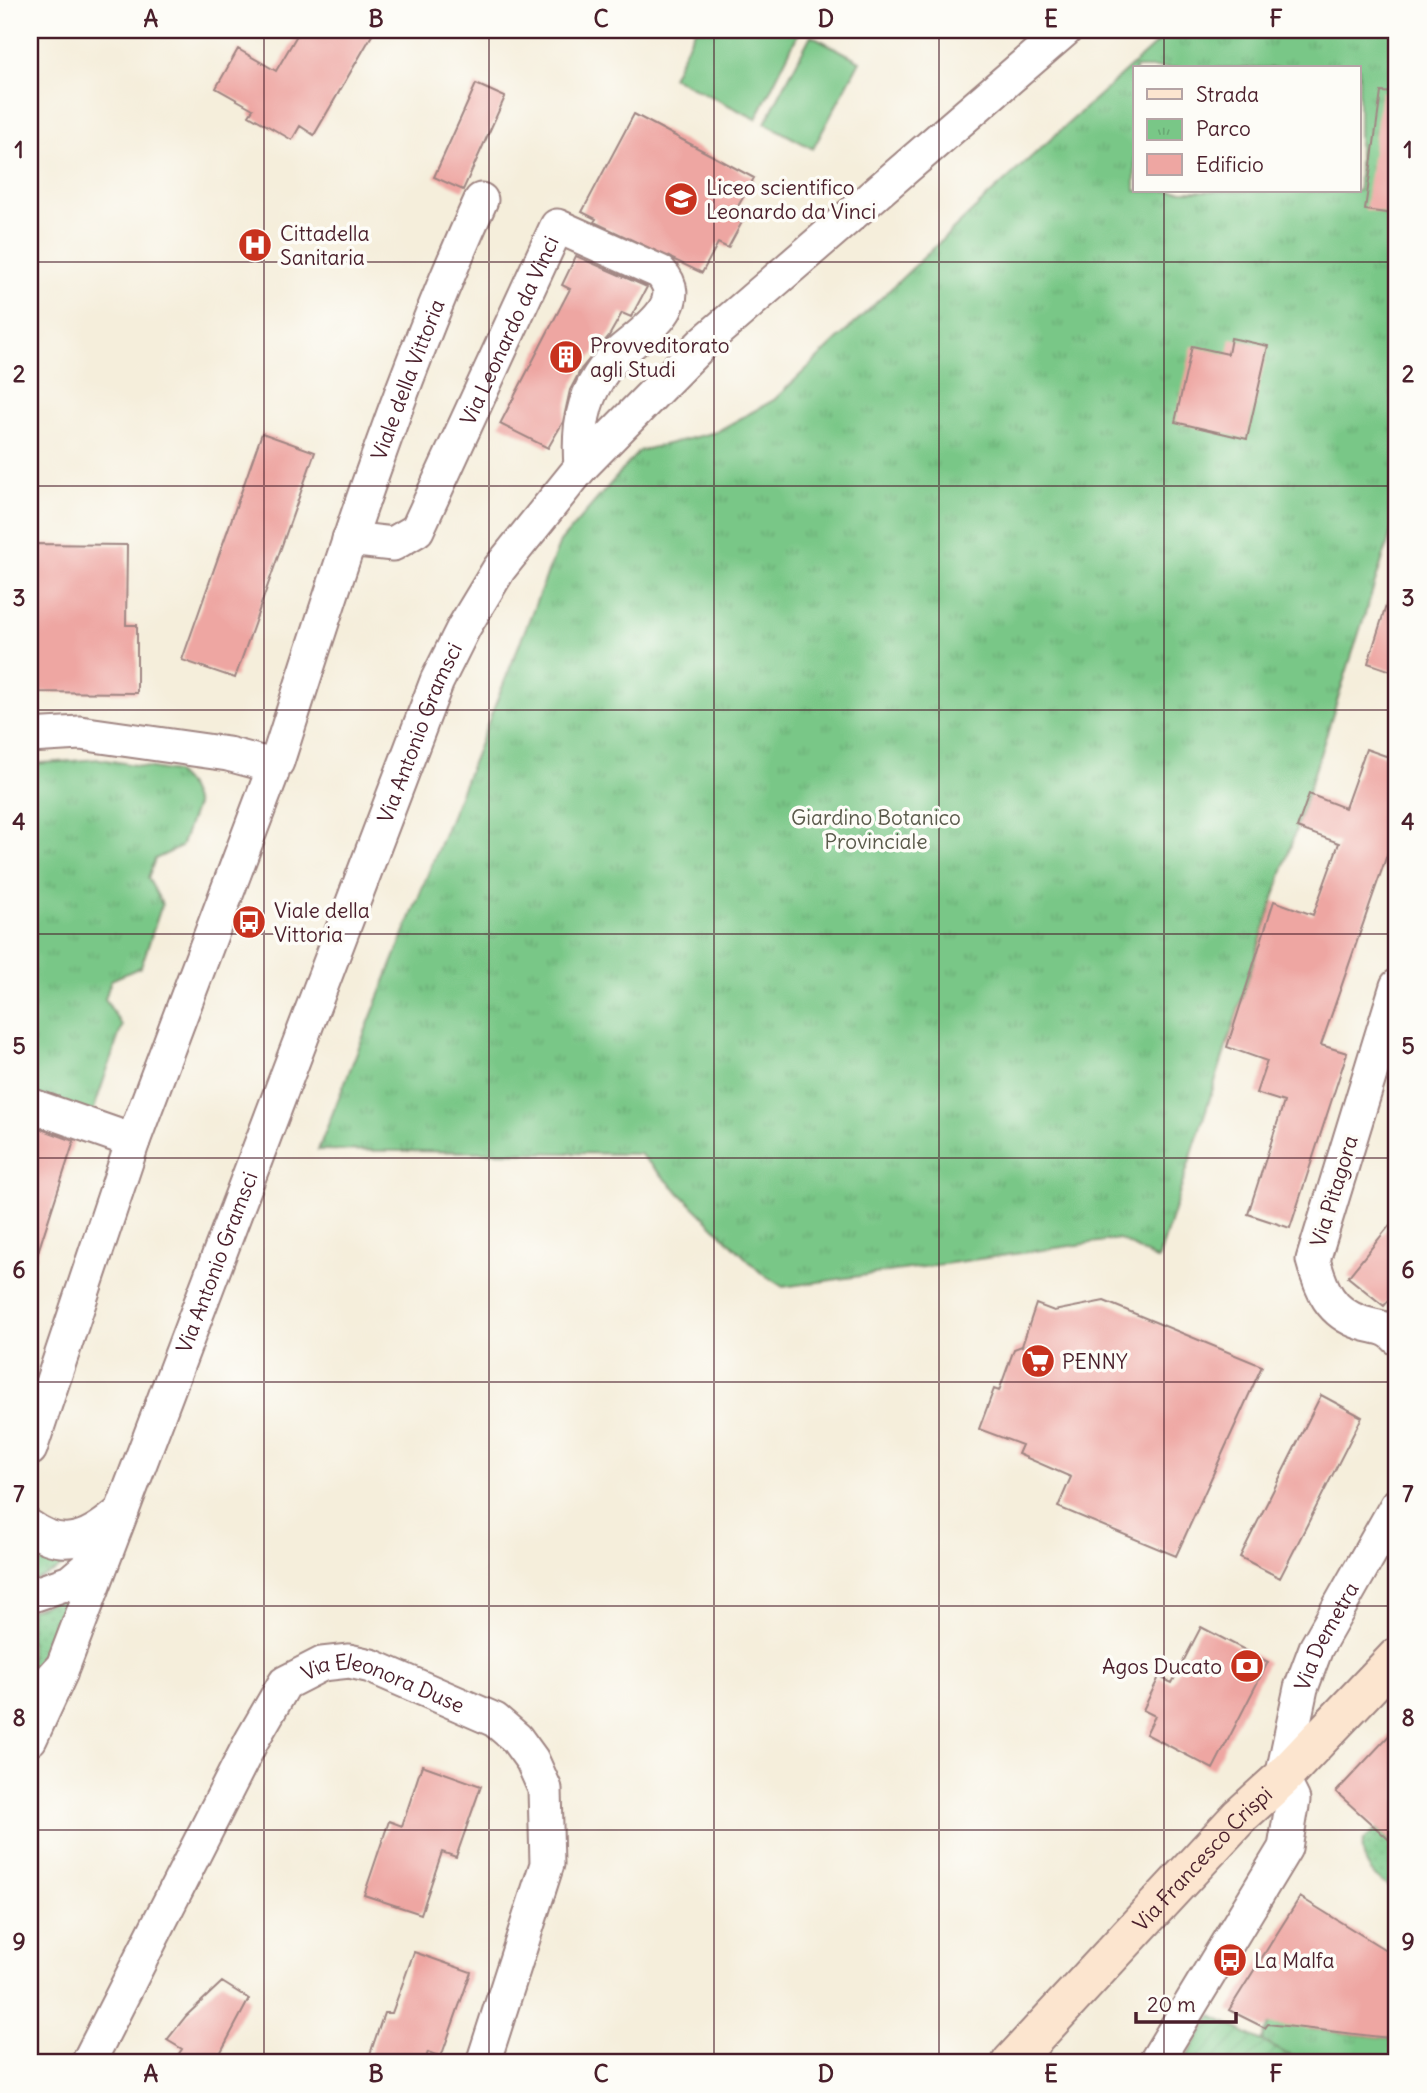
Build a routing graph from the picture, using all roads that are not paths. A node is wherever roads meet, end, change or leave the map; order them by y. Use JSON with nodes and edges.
{"nodes":[{"id":1,"x":1065,"y":30,"type":"edge"},
{"id":2,"x":481,"y":200,"type":"dead end"},
{"id":3,"x":582,"y":467,"type":"junction"},
{"id":4,"x":349,"y":539,"type":"junction"},
{"id":5,"x":30,"y":736,"type":"edge"},
{"id":6,"x":273,"y":767,"type":"junction"},
{"id":7,"x":1397,"y":986,"type":"edge"},
{"id":8,"x":30,"y":1105,"type":"edge"},
{"id":9,"x":133,"y":1141,"type":"junction"},
{"id":10,"x":1395,"y":1331,"type":"edge"},
{"id":11,"x":30,"y":1449,"type":"edge"},
{"id":12,"x":1397,"y":1505,"type":"edge"},
{"id":13,"x":122,"y":1511,"type":"junction"},
{"id":14,"x":30,"y":1527,"type":"edge"},
{"id":15,"x":107,"y":1550,"type":"junction"},
{"id":16,"x":30,"y":1596,"type":"edge"},
{"id":17,"x":1397,"y":1657,"type":"edge"},
{"id":18,"x":63,"y":1666,"type":"junction"},
{"id":19,"x":30,"y":1694,"type":"edge"},
{"id":20,"x":30,"y":1739,"type":"edge"},
{"id":21,"x":1282,"y":1778,"type":"junction"},
{"id":22,"x":88,"y":2063,"type":"edge"},
{"id":23,"x":483,"y":2063,"type":"edge"},
{"id":24,"x":1011,"y":2063,"type":"edge"},
{"id":25,"x":1155,"y":2063,"type":"edge"}],
"edges":[{"from":1,"to":3,"type":"street","name":"Via Antonio Gramsci"},
{"from":2,"to":4,"type":"street","name":"Viale della Vittoria"},
{"from":3,"to":4,"type":"street","name":"Via Leonardo da Vinci"},
{"from":3,"to":13,"type":"street","name":"Via Antonio Gramsci"},
{"from":4,"to":6,"type":"street","name":"Viale della Vittoria"},
{"from":5,"to":6,"type":"street"},
{"from":6,"to":9,"type":"street","name":"Viale della Vittoria"},
{"from":7,"to":10,"type":"street","name":"Via Pitagora"},
{"from":8,"to":9,"type":"street"},
{"from":9,"to":11,"type":"street","name":"Viale della Vittoria"},
{"from":12,"to":21,"type":"street","name":"Via Demetra"},
{"from":13,"to":14,"type":"street"},
{"from":13,"to":15,"type":"street","name":"Via Antonio Gramsci"},
{"from":15,"to":16,"type":"street","name":"Via Antonio Gramsci"},
{"from":15,"to":18,"type":"street"},
{"from":17,"to":21,"type":"main road","name":"Via Francesco Crispi"},
{"from":18,"to":19,"type":"street"},
{"from":18,"to":20,"type":"street"},
{"from":21,"to":24,"type":"main road","name":"Via Francesco Crispi"},
{"from":21,"to":25,"type":"street"},
{"from":22,"to":23,"type":"street","name":"Via Eleonora Duse"}]}
